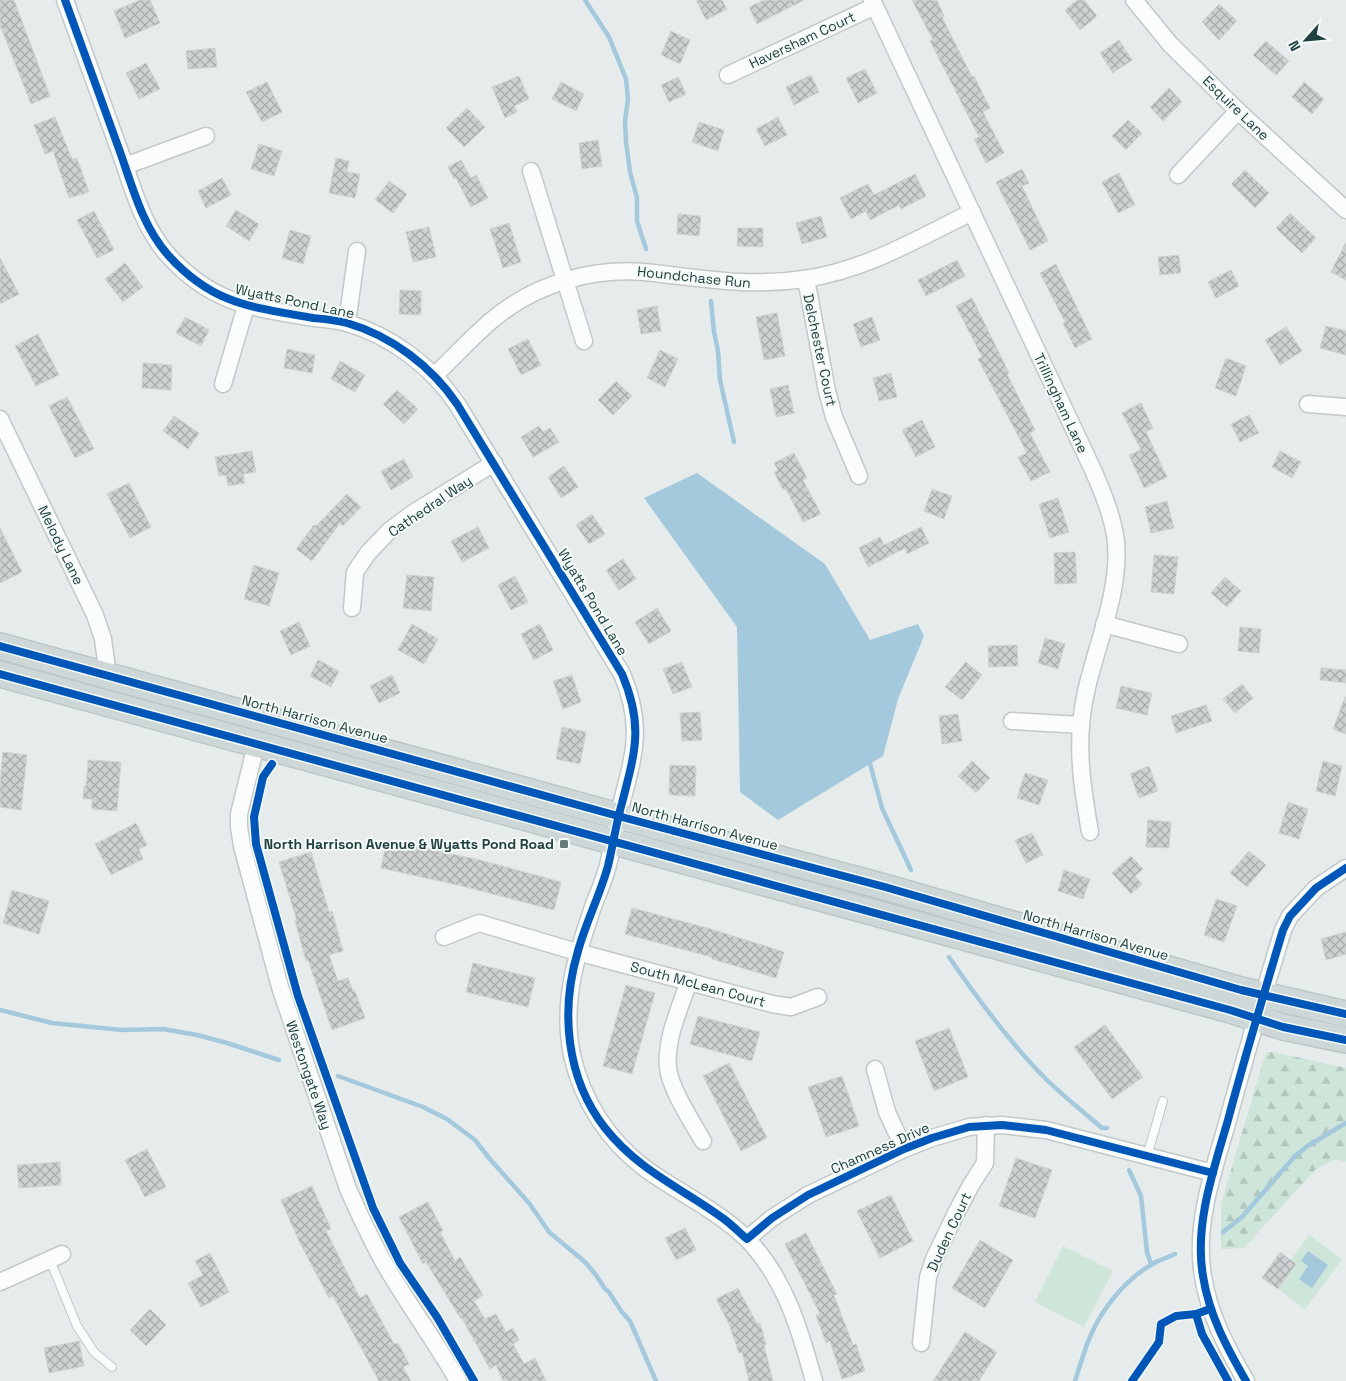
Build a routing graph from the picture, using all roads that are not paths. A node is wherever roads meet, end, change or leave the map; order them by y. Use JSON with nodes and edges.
{"nodes":[{"id":1,"x":64,"y":0,"type":"edge"},
{"id":2,"x":1134,"y":0,"type":"edge"},
{"id":3,"x":874,"y":3,"type":"edge"},
{"id":4,"x":728,"y":75,"type":"dead end"},
{"id":5,"x":1238,"y":111,"type":"junction"},
{"id":6,"x":206,"y":136,"type":"dead end"},
{"id":7,"x":125,"y":166,"type":"junction"},
{"id":8,"x":530,"y":170,"type":"dead end"},
{"id":9,"x":1178,"y":175,"type":"dead end"},
{"id":10,"x":1346,"y":210,"type":"edge"},
{"id":11,"x":972,"y":212,"type":"junction"},
{"id":12,"x":357,"y":251,"type":"dead end"},
{"id":13,"x":806,"y":279,"type":"junction"},
{"id":14,"x":566,"y":281,"type":"junction"},
{"id":15,"x":246,"y":306,"type":"junction"},
{"id":16,"x":347,"y":323,"type":"junction"},
{"id":17,"x":584,"y":341,"type":"dead end"},
{"id":18,"x":435,"y":375,"type":"junction"},
{"id":19,"x":223,"y":384,"type":"dead end"},
{"id":20,"x":1308,"y":404,"type":"dead end"},
{"id":21,"x":1346,"y":406,"type":"edge"},
{"id":22,"x":0,"y":419,"type":"edge"},
{"id":23,"x":494,"y":463,"type":"junction"},
{"id":24,"x":860,"y":476,"type":"dead end"},
{"id":25,"x":352,"y":608,"type":"dead end"},
{"id":26,"x":1104,"y":624,"type":"junction"},
{"id":27,"x":1179,"y":644,"type":"dead end"},
{"id":28,"x":0,"y":646,"type":"edge"},
{"id":29,"x":0,"y":674,"type":"edge"},
{"id":30,"x":108,"y":676,"type":"junction"},
{"id":31,"x":1012,"y":721,"type":"dead end"},
{"id":32,"x":1081,"y":725,"type":"junction"},
{"id":33,"x":256,"y":744,"type":"junction"},
{"id":34,"x":618,"y":816,"type":"junction"},
{"id":35,"x":1090,"y":832,"type":"dead end"},
{"id":36,"x":612,"y":842,"type":"junction"},
{"id":37,"x":1343,"y":876,"type":"edge"},
{"id":38,"x":444,"y":937,"type":"dead end"},
{"id":39,"x":578,"y":952,"type":"junction"},
{"id":40,"x":689,"y":981,"type":"junction"},
{"id":41,"x":818,"y":997,"type":"dead end"},
{"id":42,"x":1259,"y":1007,"type":"junction"},
{"id":43,"x":1346,"y":1014,"type":"edge"},
{"id":44,"x":1346,"y":1040,"type":"edge"},
{"id":45,"x":875,"y":1069,"type":"dead end"},
{"id":46,"x":1163,"y":1101,"type":"dead end"},
{"id":47,"x":986,"y":1125,"type":"junction"},
{"id":48,"x":703,"y":1141,"type":"dead end"},
{"id":49,"x":904,"y":1149,"type":"junction"},
{"id":50,"x":1147,"y":1156,"type":"junction"},
{"id":51,"x":1213,"y":1173,"type":"junction"},
{"id":52,"x":747,"y":1239,"type":"junction"},
{"id":53,"x":56,"y":1257,"type":"joint"},
{"id":54,"x":0,"y":1282,"type":"edge"},
{"id":55,"x":920,"y":1343,"type":"dead end"},
{"id":56,"x":112,"y":1367,"type":"dead end"},
{"id":57,"x":458,"y":1381,"type":"edge"},
{"id":58,"x":814,"y":1381,"type":"edge"},
{"id":59,"x":1246,"y":1381,"type":"edge"}],
"edges":[{"from":1,"to":7,"type":"street","name":"Wyatts Pond Lane"},
{"from":2,"to":5,"type":"street","name":"Esquire Lane"},
{"from":3,"to":4,"type":"street","name":"Haversham Court"},
{"from":3,"to":11,"type":"street","name":"Trillingham Lane"},
{"from":5,"to":9,"type":"street"},
{"from":5,"to":10,"type":"street","name":"Esquire Lane"},
{"from":6,"to":7,"type":"street"},
{"from":7,"to":15,"type":"street","name":"Wyatts Pond Lane"},
{"from":8,"to":14,"type":"street"},
{"from":11,"to":13,"type":"street","name":"Houndchase Run"},
{"from":11,"to":26,"type":"street","name":"Trillingham Lane"},
{"from":12,"to":16,"type":"street"},
{"from":13,"to":14,"type":"street","name":"Houndchase Run"},
{"from":13,"to":24,"type":"street","name":"Delchester Court"},
{"from":14,"to":17,"type":"street"},
{"from":14,"to":18,"type":"street","name":"Houndchase Run"},
{"from":15,"to":16,"type":"street","name":"Wyatts Pond Lane"},
{"from":15,"to":19,"type":"street"},
{"from":16,"to":18,"type":"street","name":"Wyatts Pond Lane"},
{"from":18,"to":23,"type":"street","name":"Wyatts Pond Lane"},
{"from":20,"to":21,"type":"street"},
{"from":22,"to":30,"type":"street","name":"Melody Lane"},
{"from":23,"to":25,"type":"street","name":"Cathedral Way"},
{"from":23,"to":34,"type":"street","name":"Wyatts Pond Lane"},
{"from":26,"to":27,"type":"street"},
{"from":26,"to":32,"type":"street","name":"Trillingham Lane"},
{"from":28,"to":30,"type":"main road","name":"North Harrison Avenue"},
{"from":29,"to":33,"type":"main road","name":"North Harrison Avenue"},
{"from":30,"to":34,"type":"main road","name":"North Harrison Avenue"},
{"from":31,"to":32,"type":"street"},
{"from":32,"to":35,"type":"street","name":"Trillingham Lane"},
{"from":33,"to":36,"type":"main road","name":"North Harrison Avenue"},
{"from":33,"to":57,"type":"street","name":"Westongate Way"},
{"from":34,"to":36,"type":"street","name":"Wyatts Pond Lane"},
{"from":34,"to":42,"type":"main road","name":"North Harrison Avenue"},
{"from":36,"to":39,"type":"street","name":"Wyatts Pond Lane"},
{"from":36,"to":42,"type":"main road","name":"North Harrison Avenue"},
{"from":37,"to":42,"type":"street"},
{"from":38,"to":39,"type":"street","name":"South McLean Court"},
{"from":39,"to":40,"type":"street","name":"South McLean Court"},
{"from":39,"to":52,"type":"street","name":"Wyatts Pond Lane"},
{"from":40,"to":41,"type":"street","name":"South McLean Court"},
{"from":40,"to":48,"type":"street"},
{"from":42,"to":43,"type":"main road","name":"North Harrison Avenue"},
{"from":42,"to":44,"type":"main road","name":"North Harrison Avenue"},
{"from":42,"to":51,"type":"street"},
{"from":45,"to":49,"type":"street"},
{"from":46,"to":50,"type":"lane"},
{"from":47,"to":49,"type":"street","name":"Chamness Drive"},
{"from":47,"to":50,"type":"street","name":"Chamness Drive"},
{"from":47,"to":55,"type":"street","name":"Duden Court"},
{"from":49,"to":52,"type":"street","name":"Chamness Drive"},
{"from":50,"to":51,"type":"street","name":"Chamness Drive"},
{"from":51,"to":59,"type":"street"},
{"from":52,"to":58,"type":"street","name":"Wyatts Pond Lane"},
{"from":53,"to":54,"type":"street"},
{"from":53,"to":56,"type":"lane"}]}
